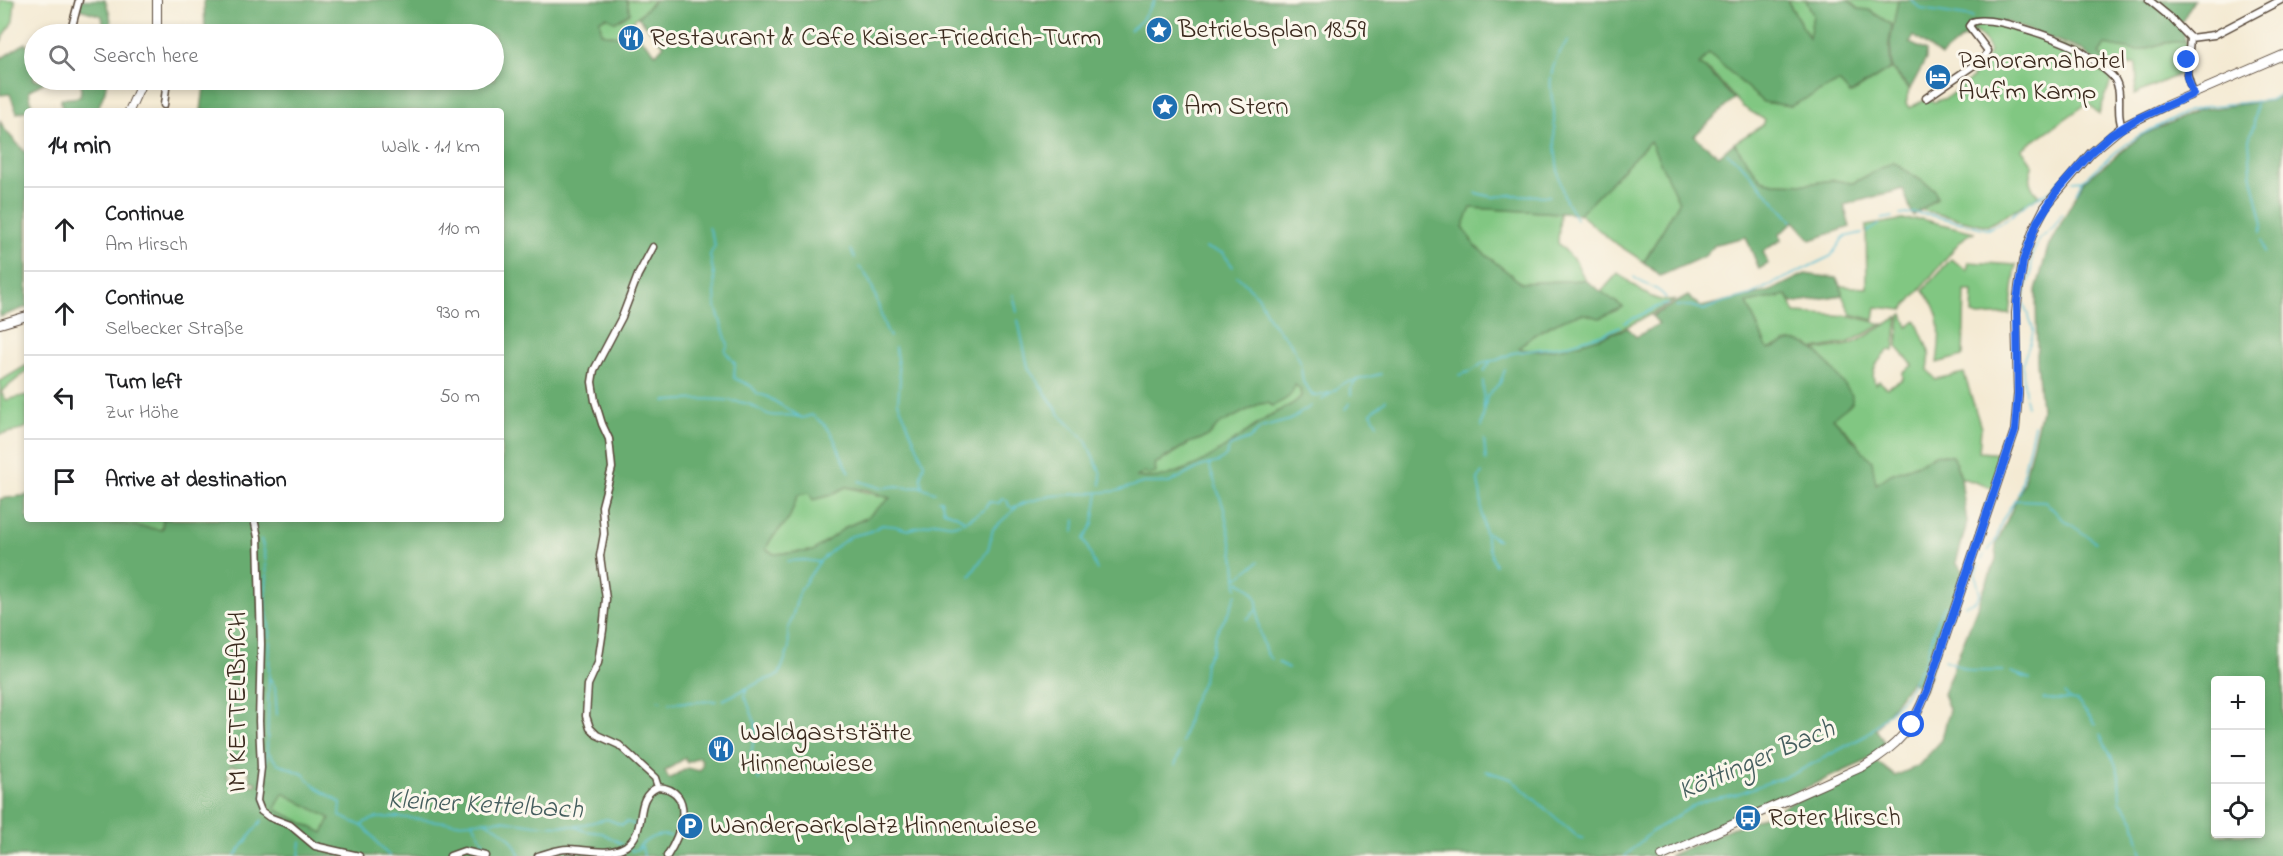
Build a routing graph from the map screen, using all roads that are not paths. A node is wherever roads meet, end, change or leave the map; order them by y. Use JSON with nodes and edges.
{"nodes":[{"id":1,"x":79,"y":0,"type":"edge"},
{"id":2,"x":157,"y":0,"type":"edge"},
{"id":3,"x":2149,"y":0,"type":"edge"},
{"id":4,"x":2282,"y":0,"type":"edge"},
{"id":5,"x":73,"y":24,"type":"edge"},
{"id":6,"x":157,"y":24,"type":"edge"},
{"id":7,"x":2190,"y":39,"type":"junction"},
{"id":8,"x":2283,"y":55,"type":"edge"},
{"id":9,"x":138,"y":90,"type":"edge"},
{"id":10,"x":166,"y":90,"type":"edge"},
{"id":11,"x":2193,"y":94,"type":"junction"},
{"id":12,"x":1926,"y":98,"type":"dead end"},
{"id":13,"x":164,"y":105,"type":"dead end"},
{"id":14,"x":130,"y":108,"type":"edge"},
{"id":15,"x":2122,"y":127,"type":"junction"},
{"id":16,"x":653,"y":247,"type":"dead end"},
{"id":17,"x":24,"y":317,"type":"edge"},
{"id":18,"x":0,"y":324,"type":"edge"},
{"id":19,"x":255,"y":522,"type":"edge"},
{"id":20,"x":658,"y":787,"type":"junction"},
{"id":21,"x":359,"y":856,"type":"edge"},
{"id":22,"x":450,"y":856,"type":"edge"},
{"id":23,"x":485,"y":856,"type":"edge"},
{"id":24,"x":538,"y":856,"type":"edge"},
{"id":25,"x":667,"y":856,"type":"edge"},
{"id":26,"x":1662,"y":856,"type":"edge"}],
"edges":[{"from":1,"to":5,"type":"street"},
{"from":2,"to":6,"type":"main road"},
{"from":3,"to":7,"type":"street"},
{"from":4,"to":7,"type":"street"},
{"from":7,"to":11,"type":"street"},
{"from":8,"to":11,"type":"main road"},
{"from":9,"to":14,"type":"main road"},
{"from":10,"to":13,"type":"street"},
{"from":11,"to":15,"type":"main road"},
{"from":12,"to":15,"type":"street"},
{"from":15,"to":26,"type":"main road"},
{"from":16,"to":20,"type":"street"},
{"from":17,"to":18,"type":"main road"},
{"from":19,"to":21,"type":"street","name":"IM KETTELBACH"},
{"from":20,"to":24,"type":"street"},
{"from":20,"to":25,"type":"street"},
{"from":22,"to":23,"type":"street"}]}
